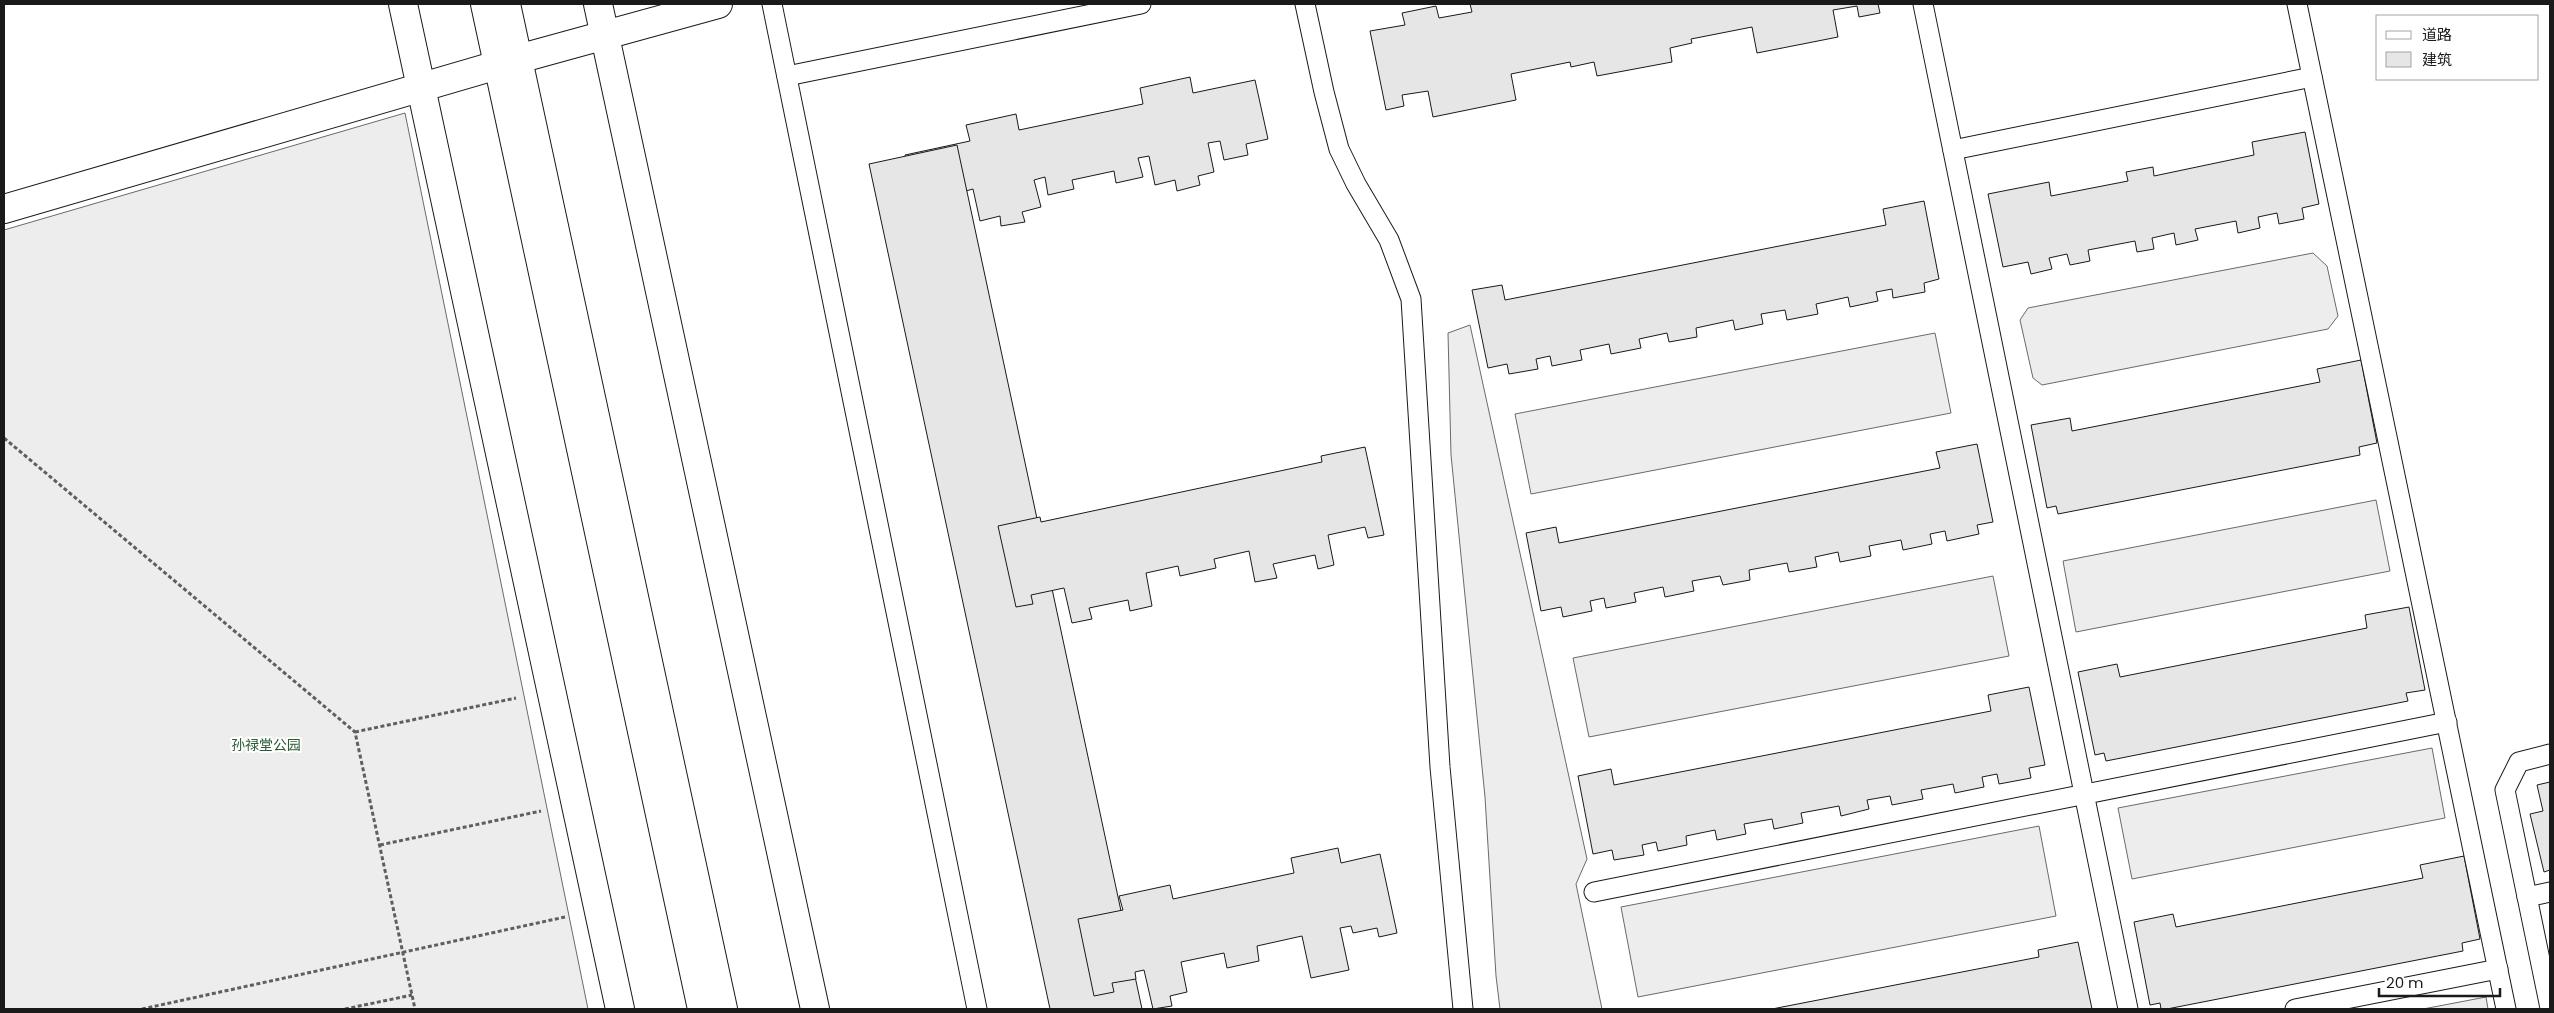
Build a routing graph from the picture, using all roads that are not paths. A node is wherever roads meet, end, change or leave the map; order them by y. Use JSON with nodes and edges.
{"nodes":[{"id":1,"x":403,"y":4,"type":"edge"},
{"id":2,"x":485,"y":4,"type":"edge"},
{"id":3,"x":506,"y":4,"type":"edge"},
{"id":4,"x":598,"y":4,"type":"edge"},
{"id":5,"x":718,"y":4,"type":"edge"},
{"id":6,"x":772,"y":4,"type":"edge"},
{"id":7,"x":1141,"y":4,"type":"edge"},
{"id":8,"x":1305,"y":4,"type":"edge"},
{"id":9,"x":1923,"y":4,"type":"edge"},
{"id":10,"x":2297,"y":4,"type":"edge"},
{"id":11,"x":604,"y":35,"type":"junction"},
{"id":12,"x":508,"y":62,"type":"junction"},
{"id":13,"x":786,"y":76,"type":"junction"},
{"id":14,"x":2312,"y":77,"type":"junction"},
{"id":15,"x":421,"y":87,"type":"junction"},
{"id":16,"x":1953,"y":150,"type":"junction"},
{"id":17,"x":4,"y":209,"type":"edge"},
{"id":18,"x":2447,"y":722,"type":"junction"},
{"id":19,"x":2550,"y":754,"type":"edge"},
{"id":20,"x":2084,"y":794,"type":"junction"},
{"id":21,"x":1594,"y":892,"type":"dead end"},
{"id":22,"x":2550,"y":892,"type":"edge"},
{"id":23,"x":2527,"y":898,"type":"junction"},
{"id":24,"x":2498,"y":970,"type":"junction"},
{"id":25,"x":2550,"y":1008,"type":"edge"},
{"id":26,"x":620,"y":1009,"type":"edge"},
{"id":27,"x":702,"y":1009,"type":"edge"},
{"id":28,"x":724,"y":1009,"type":"edge"},
{"id":29,"x":815,"y":1009,"type":"edge"},
{"id":30,"x":977,"y":1009,"type":"edge"},
{"id":31,"x":1463,"y":1009,"type":"edge"},
{"id":32,"x":2128,"y":1009,"type":"edge"},
{"id":33,"x":2295,"y":1009,"type":"edge"},
{"id":34,"x":2506,"y":1009,"type":"edge"}],
"edges":[{"from":1,"to":15,"type":"street"},
{"from":2,"to":12,"type":"street"},
{"from":3,"to":12,"type":"street"},
{"from":4,"to":11,"type":"street"},
{"from":5,"to":11,"type":"street"},
{"from":6,"to":13,"type":"lane"},
{"from":7,"to":13,"type":"lane"},
{"from":8,"to":31,"type":"lane"},
{"from":9,"to":16,"type":"lane"},
{"from":10,"to":14,"type":"lane"},
{"from":11,"to":12,"type":"street"},
{"from":11,"to":29,"type":"street"},
{"from":12,"to":15,"type":"street"},
{"from":12,"to":27,"type":"street"},
{"from":12,"to":28,"type":"street"},
{"from":13,"to":30,"type":"lane"},
{"from":14,"to":16,"type":"lane"},
{"from":14,"to":18,"type":"lane"},
{"from":15,"to":17,"type":"street"},
{"from":15,"to":26,"type":"street"},
{"from":16,"to":20,"type":"lane"},
{"from":18,"to":20,"type":"lane"},
{"from":18,"to":24,"type":"lane"},
{"from":19,"to":23,"type":"lane"},
{"from":20,"to":21,"type":"lane"},
{"from":20,"to":32,"type":"lane"},
{"from":22,"to":23,"type":"lane"},
{"from":23,"to":25,"type":"lane"},
{"from":24,"to":33,"type":"lane"},
{"from":24,"to":34,"type":"lane"}]}
